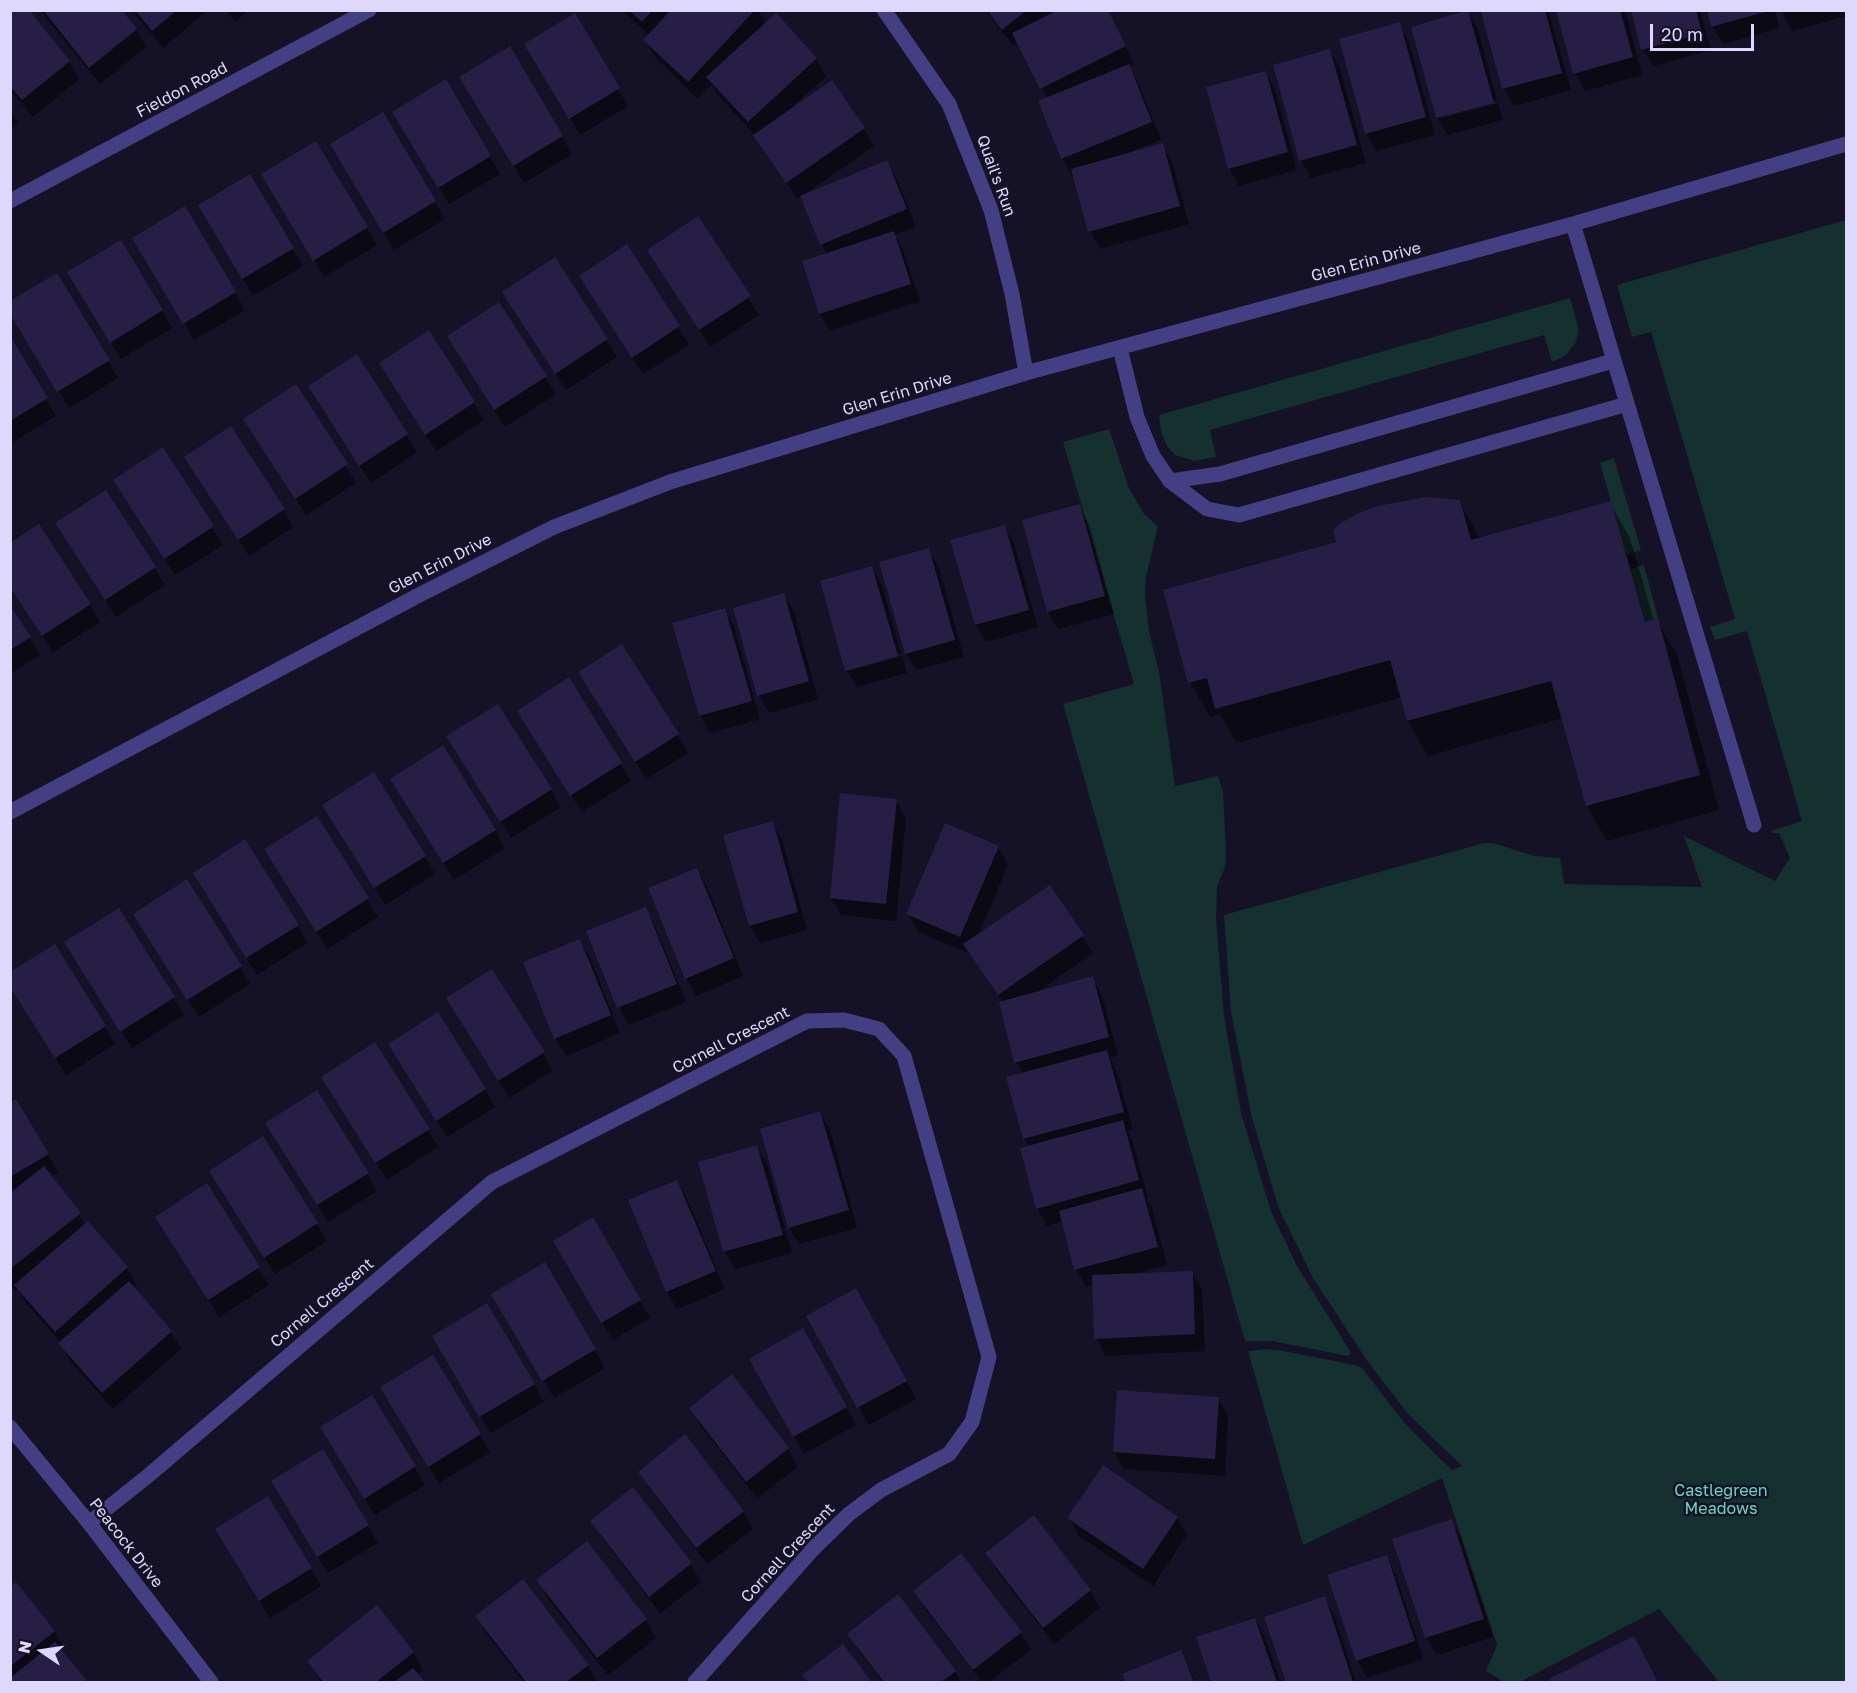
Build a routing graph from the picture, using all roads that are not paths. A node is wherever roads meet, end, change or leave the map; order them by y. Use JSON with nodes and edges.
{"nodes":[{"id":1,"x":369,"y":10,"type":"edge"},
{"id":2,"x":884,"y":10,"type":"edge"},
{"id":3,"x":1846,"y":144,"type":"edge"},
{"id":4,"x":10,"y":201,"type":"edge"},
{"id":5,"x":1573,"y":224,"type":"junction"},
{"id":6,"x":1120,"y":348,"type":"junction"},
{"id":7,"x":1613,"y":361,"type":"junction"},
{"id":8,"x":1026,"y":373,"type":"junction"},
{"id":9,"x":1627,"y":405,"type":"junction"},
{"id":10,"x":1170,"y":481,"type":"junction"},
{"id":11,"x":10,"y":812,"type":"edge"},
{"id":12,"x":1754,"y":825,"type":"dead end"},
{"id":13,"x":10,"y":1427,"type":"edge"},
{"id":14,"x":89,"y":1523,"type":"junction"},
{"id":15,"x":211,"y":1683,"type":"edge"},
{"id":16,"x":695,"y":1683,"type":"edge"}],
"edges":[{"from":1,"to":4,"type":"street","name":"Fieldon Road"},
{"from":2,"to":8,"type":"street","name":"Quail's Run"},
{"from":3,"to":5,"type":"street","name":"Glen Erin Drive"},
{"from":5,"to":6,"type":"street","name":"Glen Erin Drive"},
{"from":5,"to":7,"type":"street"},
{"from":6,"to":8,"type":"street","name":"Glen Erin Drive"},
{"from":6,"to":10,"type":"street"},
{"from":7,"to":9,"type":"street"},
{"from":7,"to":10,"type":"street"},
{"from":8,"to":11,"type":"street","name":"Glen Erin Drive"},
{"from":9,"to":10,"type":"street"},
{"from":9,"to":12,"type":"street"},
{"from":13,"to":14,"type":"street","name":"Peacock Drive"},
{"from":14,"to":15,"type":"street","name":"Peacock Drive"},
{"from":14,"to":16,"type":"street","name":"Cornell Crescent"}]}
